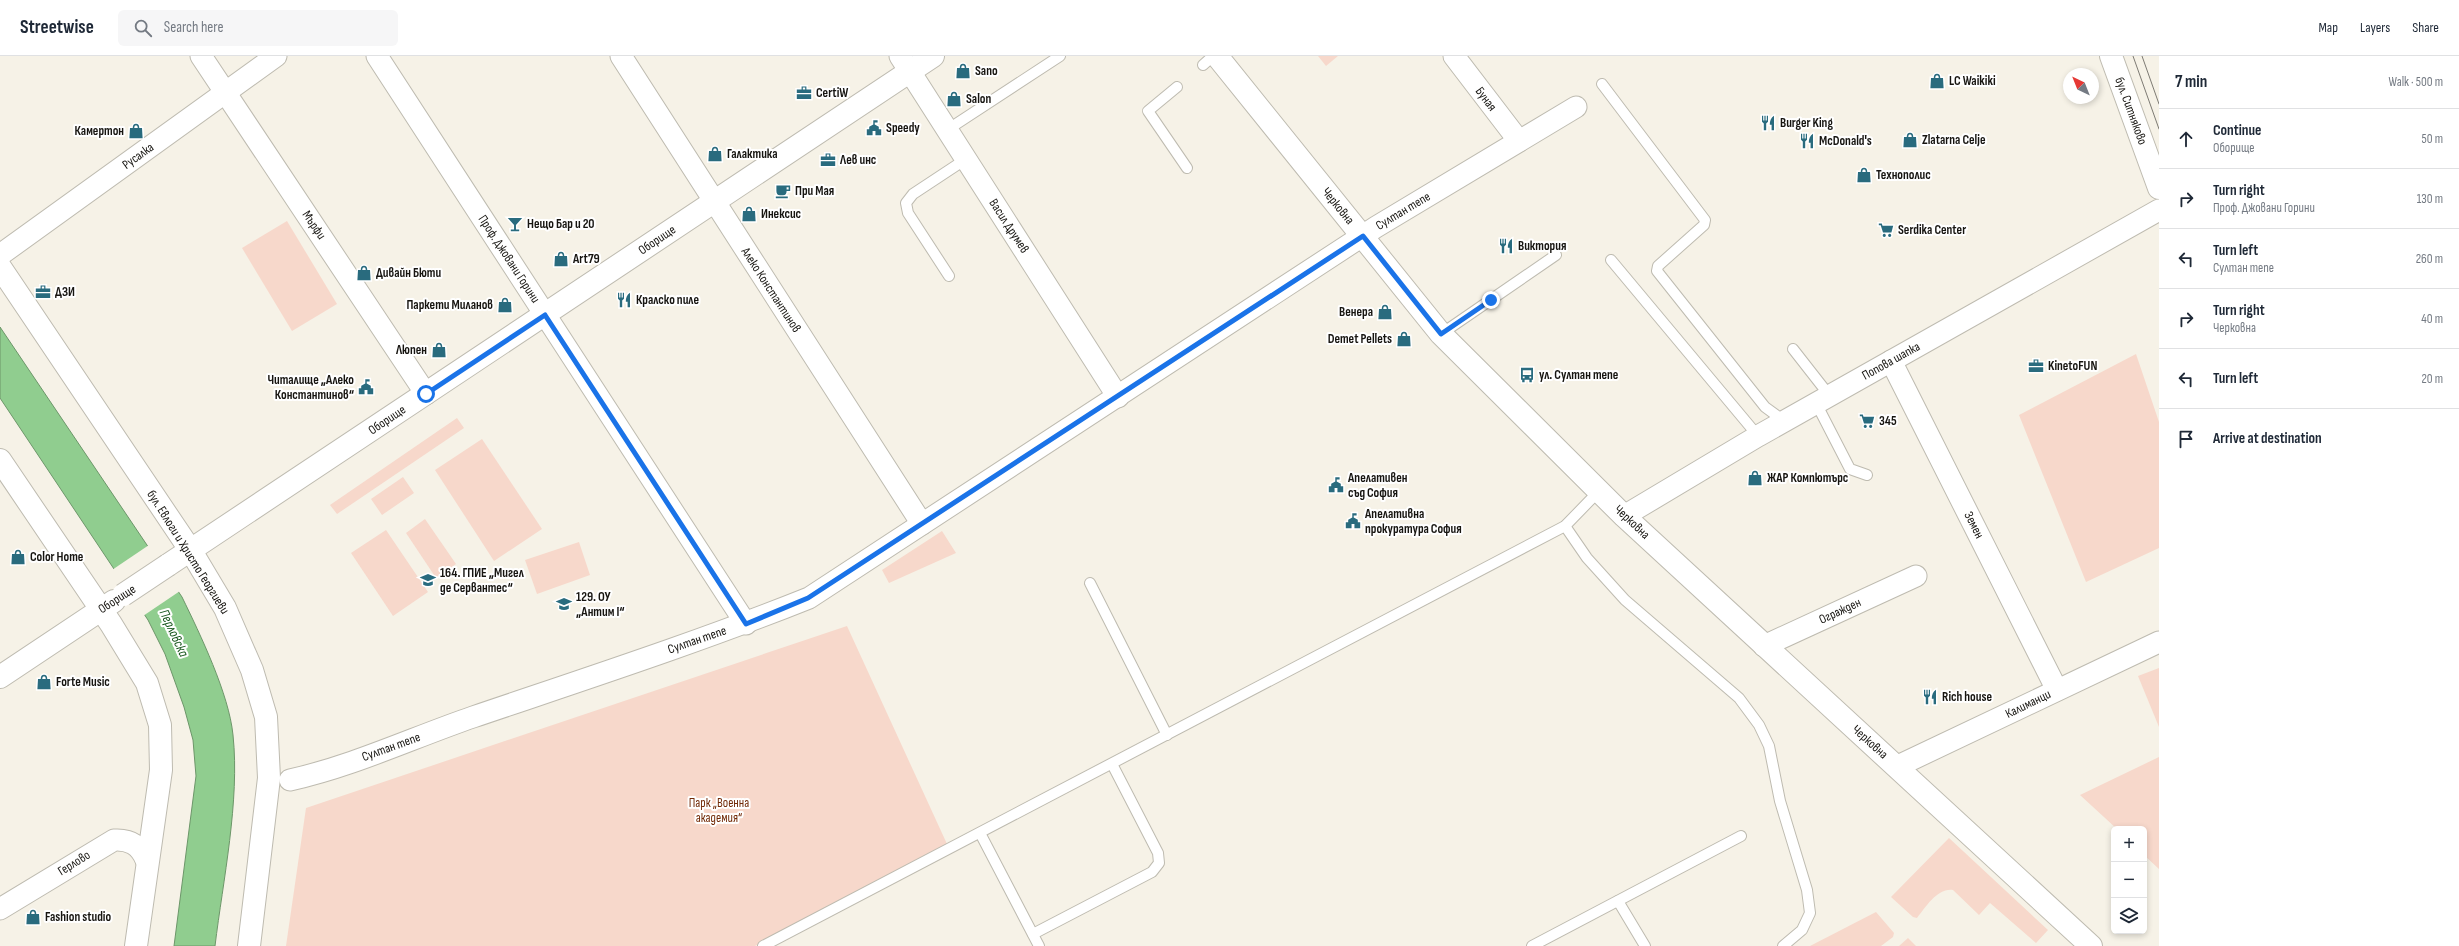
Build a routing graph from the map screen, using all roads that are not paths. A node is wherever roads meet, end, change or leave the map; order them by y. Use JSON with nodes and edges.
{"nodes":[{"id":1,"x":201,"y":56,"type":"edge"},
{"id":2,"x":276,"y":56,"type":"edge"},
{"id":3,"x":376,"y":56,"type":"edge"},
{"id":4,"x":621,"y":56,"type":"edge"},
{"id":5,"x":933,"y":56,"type":"edge"},
{"id":6,"x":1060,"y":56,"type":"edge"},
{"id":7,"x":1212,"y":56,"type":"edge"},
{"id":8,"x":1454,"y":56,"type":"edge"},
{"id":9,"x":2111,"y":56,"type":"edge"},
{"id":10,"x":1210,"y":60,"type":"edge"},
{"id":11,"x":905,"y":64,"type":"edge"},
{"id":12,"x":1602,"y":84,"type":"dead end"},
{"id":13,"x":1177,"y":86,"type":"dead end"},
{"id":14,"x":226,"y":92,"type":"junction"},
{"id":15,"x":1576,"y":107,"type":"dead end"},
{"id":16,"x":947,"y":130,"type":"junction"},
{"id":17,"x":1519,"y":141,"type":"junction"},
{"id":18,"x":966,"y":159,"type":"junction"},
{"id":19,"x":1187,"y":168,"type":"dead end"},
{"id":20,"x":2159,"y":188,"type":"edge"},
{"id":21,"x":714,"y":202,"type":"junction"},
{"id":22,"x":2159,"y":210,"type":"edge"},
{"id":23,"x":1363,"y":236,"type":"junction"},
{"id":24,"x":0,"y":255,"type":"edge"},
{"id":25,"x":1556,"y":255,"type":"dead end"},
{"id":26,"x":1611,"y":260,"type":"dead end"},
{"id":27,"x":0,"y":266,"type":"edge"},
{"id":28,"x":949,"y":276,"type":"dead end"},
{"id":29,"x":545,"y":315,"type":"junction"},
{"id":30,"x":1441,"y":334,"type":"junction"},
{"id":31,"x":1793,"y":349,"type":"dead end"},
{"id":32,"x":1891,"y":361,"type":"junction"},
{"id":33,"x":426,"y":394,"type":"junction"},
{"id":34,"x":1118,"y":397,"type":"junction"},
{"id":35,"x":1822,"y":399,"type":"junction"},
{"id":36,"x":1784,"y":421,"type":"junction"},
{"id":37,"x":1758,"y":436,"type":"junction"},
{"id":38,"x":0,"y":460,"type":"edge"},
{"id":39,"x":1867,"y":476,"type":"dead end"},
{"id":40,"x":1600,"y":491,"type":"junction"},
{"id":41,"x":1624,"y":516,"type":"junction"},
{"id":42,"x":922,"y":524,"type":"junction"},
{"id":43,"x":1565,"y":526,"type":"junction"},
{"id":44,"x":190,"y":551,"type":"junction"},
{"id":45,"x":1916,"y":576,"type":"dead end"},
{"id":46,"x":1090,"y":583,"type":"dead end"},
{"id":47,"x":101,"y":610,"type":"junction"},
{"id":48,"x":746,"y":624,"type":"junction"},
{"id":49,"x":2159,"y":642,"type":"edge"},
{"id":50,"x":1764,"y":646,"type":"junction"},
{"id":51,"x":0,"y":677,"type":"edge"},
{"id":52,"x":2057,"y":690,"type":"junction"},
{"id":53,"x":1167,"y":735,"type":"junction"},
{"id":54,"x":1112,"y":764,"type":"junction"},
{"id":55,"x":1898,"y":766,"type":"junction"},
{"id":56,"x":290,"y":780,"type":"dead end"},
{"id":57,"x":980,"y":833,"type":"junction"},
{"id":58,"x":1741,"y":836,"type":"dead end"},
{"id":59,"x":146,"y":860,"type":"junction"},
{"id":60,"x":1618,"y":900,"type":"junction"},
{"id":61,"x":0,"y":909,"type":"edge"},
{"id":62,"x":1033,"y":934,"type":"junction"},
{"id":63,"x":136,"y":946,"type":"edge"},
{"id":64,"x":249,"y":946,"type":"edge"},
{"id":65,"x":763,"y":946,"type":"edge"},
{"id":66,"x":1039,"y":946,"type":"edge"},
{"id":67,"x":1532,"y":946,"type":"edge"},
{"id":68,"x":1645,"y":946,"type":"edge"},
{"id":69,"x":1783,"y":946,"type":"edge"},
{"id":70,"x":2091,"y":946,"type":"edge"}],
"edges":[{"from":1,"to":14,"type":"street","name":"Мърфи"},
{"from":2,"to":14,"type":"street","name":"Русалка"},
{"from":3,"to":29,"type":"street","name":"Проф. Джовани Горини"},
{"from":4,"to":21,"type":"street","name":"Алеко Константинов"},
{"from":5,"to":11,"type":"street","name":"Оборище"},
{"from":6,"to":16,"type":"lane"},
{"from":7,"to":10,"type":"lane"},
{"from":8,"to":17,"type":"street","name":"Буная"},
{"from":9,"to":20,"type":"street","name":"бул. Ситняково"},
{"from":10,"to":23,"type":"street","name":"Черковна"},
{"from":11,"to":16,"type":"street","name":"Васил Друмев"},
{"from":11,"to":21,"type":"street","name":"Оборище"},
{"from":12,"to":36,"type":"lane"},
{"from":13,"to":19,"type":"lane"},
{"from":14,"to":24,"type":"street","name":"Русалка"},
{"from":14,"to":33,"type":"street","name":"Мърфи"},
{"from":15,"to":17,"type":"street","name":"Султан тепе"},
{"from":16,"to":18,"type":"street","name":"Васил Друмев"},
{"from":17,"to":23,"type":"street","name":"Султан тепе"},
{"from":18,"to":28,"type":"lane"},
{"from":18,"to":34,"type":"street","name":"Васил Друмев"},
{"from":21,"to":29,"type":"street","name":"Оборище"},
{"from":21,"to":42,"type":"street","name":"Алеко Константинов"},
{"from":22,"to":32,"type":"street","name":"Попова шапка"},
{"from":23,"to":30,"type":"street","name":"Черковна"},
{"from":23,"to":34,"type":"street","name":"Султан тепе"},
{"from":25,"to":30,"type":"lane"},
{"from":26,"to":37,"type":"lane"},
{"from":27,"to":44,"type":"street","name":"бул. Евлоги и Христо Георгиеви"},
{"from":29,"to":33,"type":"street","name":"Оборище"},
{"from":29,"to":48,"type":"street","name":"Проф. Джовани Горини"},
{"from":30,"to":40,"type":"street","name":"Черковна"},
{"from":31,"to":35,"type":"lane"},
{"from":32,"to":35,"type":"street","name":"Попова шапка"},
{"from":32,"to":52,"type":"street","name":"Земен"},
{"from":33,"to":44,"type":"street","name":"Оборище"},
{"from":34,"to":42,"type":"street","name":"Султан тепе"},
{"from":35,"to":36,"type":"street","name":"Попова шапка"},
{"from":35,"to":39,"type":"lane"},
{"from":36,"to":37,"type":"street","name":"Попова шапка"},
{"from":37,"to":41,"type":"street","name":"Попова шапка"},
{"from":38,"to":47,"type":"street"},
{"from":40,"to":41,"type":"street","name":"Черковна"},
{"from":40,"to":43,"type":"lane"},
{"from":41,"to":50,"type":"street","name":"Черковна"},
{"from":42,"to":48,"type":"street","name":"Султан тепе"},
{"from":43,"to":53,"type":"lane"},
{"from":43,"to":69,"type":"lane"},
{"from":44,"to":47,"type":"street","name":"Оборище","bridge":true},
{"from":44,"to":64,"type":"street","name":"бул. Евлоги и Христо Георгиеви"},
{"from":45,"to":50,"type":"street","name":"Огражден"},
{"from":46,"to":53,"type":"lane"},
{"from":47,"to":51,"type":"street","name":"Оборище"},
{"from":47,"to":59,"type":"street"},
{"from":48,"to":56,"type":"street","name":"Султан тепе"},
{"from":49,"to":52,"type":"street","name":"Калиманци"},
{"from":50,"to":55,"type":"street","name":"Черковна"},
{"from":52,"to":55,"type":"street","name":"Калиманци"},
{"from":53,"to":54,"type":"lane"},
{"from":54,"to":57,"type":"lane"},
{"from":54,"to":62,"type":"lane"},
{"from":55,"to":70,"type":"street","name":"Черковна"},
{"from":57,"to":62,"type":"lane"},
{"from":57,"to":65,"type":"lane"},
{"from":58,"to":60,"type":"lane"},
{"from":59,"to":61,"type":"street","name":"Герлово"},
{"from":59,"to":63,"type":"street"},
{"from":60,"to":67,"type":"lane"},
{"from":60,"to":68,"type":"lane"},
{"from":62,"to":66,"type":"lane"}]}
